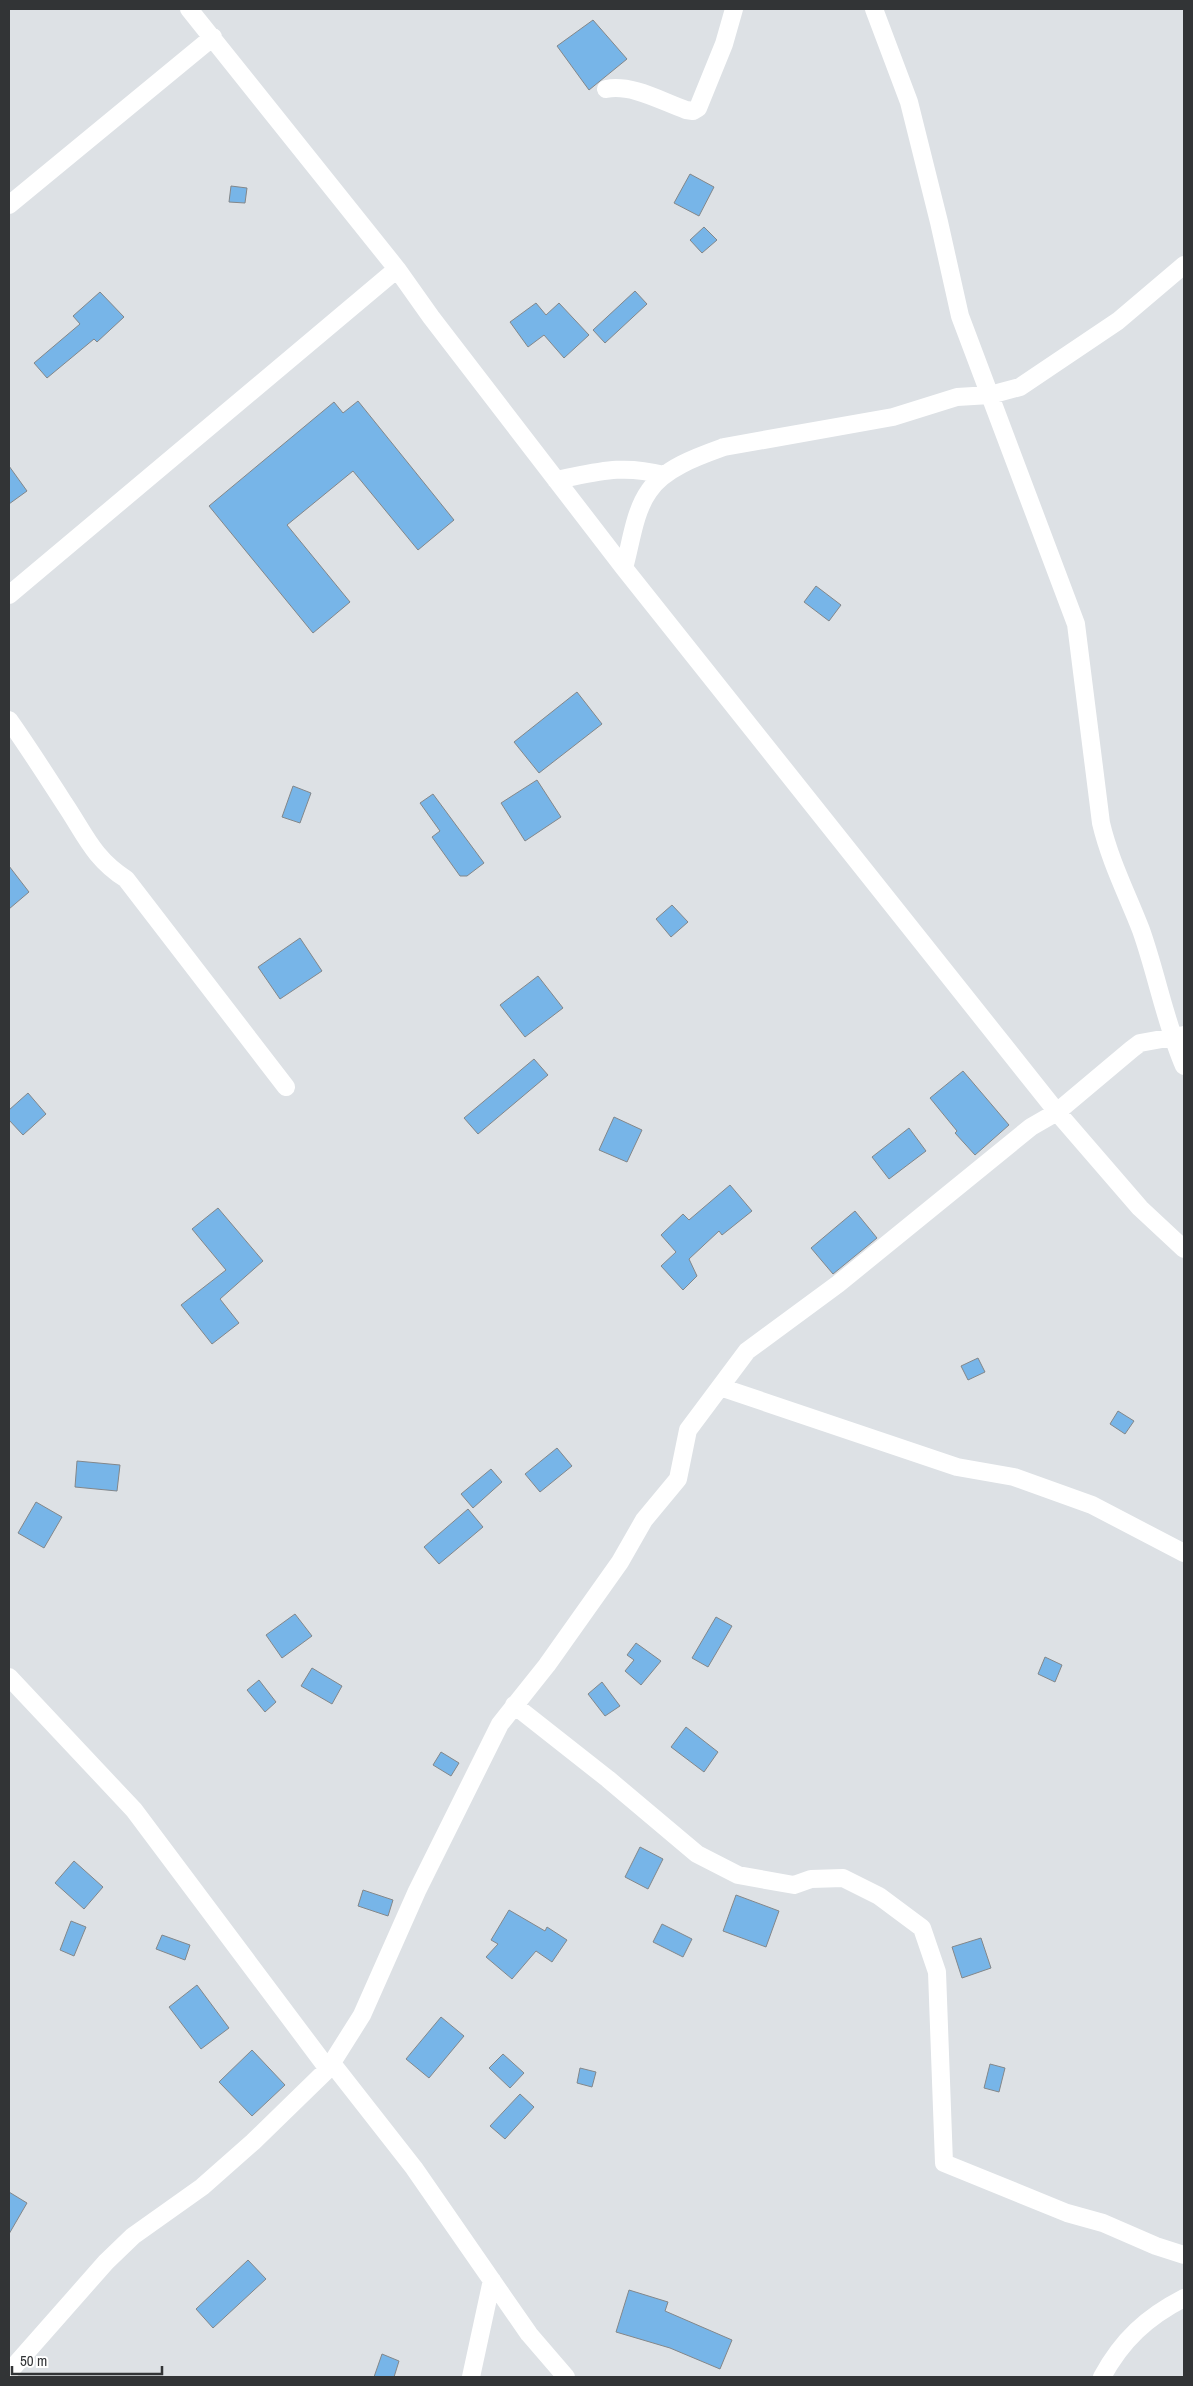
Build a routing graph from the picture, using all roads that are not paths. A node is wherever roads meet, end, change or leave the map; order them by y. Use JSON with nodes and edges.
{"nodes":[{"id":1,"x":189,"y":9,"type":"edge"},
{"id":2,"x":734,"y":9,"type":"edge"},
{"id":3,"x":874,"y":9,"type":"edge"},
{"id":4,"x":213,"y":37,"type":"junction"},
{"id":5,"x":606,"y":90,"type":"dead end"},
{"id":6,"x":9,"y":205,"type":"edge"},
{"id":7,"x":1184,"y":265,"type":"edge"},
{"id":8,"x":397,"y":269,"type":"junction"},
{"id":9,"x":990,"y":394,"type":"junction"},
{"id":10,"x":664,"y":475,"type":"junction"},
{"id":11,"x":556,"y":480,"type":"junction"},
{"id":12,"x":624,"y":568,"type":"junction"},
{"id":13,"x":9,"y":595,"type":"edge"},
{"id":14,"x":9,"y":720,"type":"edge"},
{"id":15,"x":1178,"y":1035,"type":"edge"},
{"id":16,"x":1184,"y":1066,"type":"edge"},
{"id":17,"x":286,"y":1087,"type":"dead end"},
{"id":18,"x":1057,"y":1112,"type":"junction"},
{"id":19,"x":1184,"y":1249,"type":"edge"},
{"id":20,"x":720,"y":1387,"type":"junction"},
{"id":21,"x":1184,"y":1553,"type":"edge"},
{"id":22,"x":9,"y":1677,"type":"edge"},
{"id":23,"x":514,"y":1705,"type":"junction"},
{"id":24,"x":330,"y":2065,"type":"junction"},
{"id":25,"x":1184,"y":2255,"type":"edge"},
{"id":26,"x":492,"y":2280,"type":"junction"},
{"id":27,"x":1184,"y":2298,"type":"edge"},
{"id":28,"x":9,"y":2372,"type":"edge"},
{"id":29,"x":471,"y":2377,"type":"edge"},
{"id":30,"x":566,"y":2377,"type":"edge"},
{"id":31,"x":1102,"y":2377,"type":"edge"}],
"edges":[{"from":1,"to":4,"type":"street"},
{"from":2,"to":5,"type":"street"},
{"from":3,"to":9,"type":"street"},
{"from":4,"to":6,"type":"street"},
{"from":4,"to":8,"type":"street"},
{"from":7,"to":9,"type":"street"},
{"from":8,"to":11,"type":"street"},
{"from":8,"to":13,"type":"street"},
{"from":9,"to":10,"type":"street"},
{"from":9,"to":15,"type":"street"},
{"from":10,"to":11,"type":"street"},
{"from":10,"to":12,"type":"street"},
{"from":11,"to":12,"type":"street"},
{"from":12,"to":18,"type":"street"},
{"from":14,"to":17,"type":"street"},
{"from":15,"to":16,"type":"street"},
{"from":15,"to":18,"type":"street"},
{"from":18,"to":19,"type":"street"},
{"from":18,"to":20,"type":"street"},
{"from":20,"to":21,"type":"street"},
{"from":20,"to":23,"type":"street"},
{"from":22,"to":24,"type":"street"},
{"from":23,"to":24,"type":"street"},
{"from":23,"to":25,"type":"street"},
{"from":24,"to":26,"type":"street"},
{"from":24,"to":28,"type":"street"},
{"from":26,"to":29,"type":"street"},
{"from":26,"to":30,"type":"street"},
{"from":27,"to":31,"type":"street"}]}
